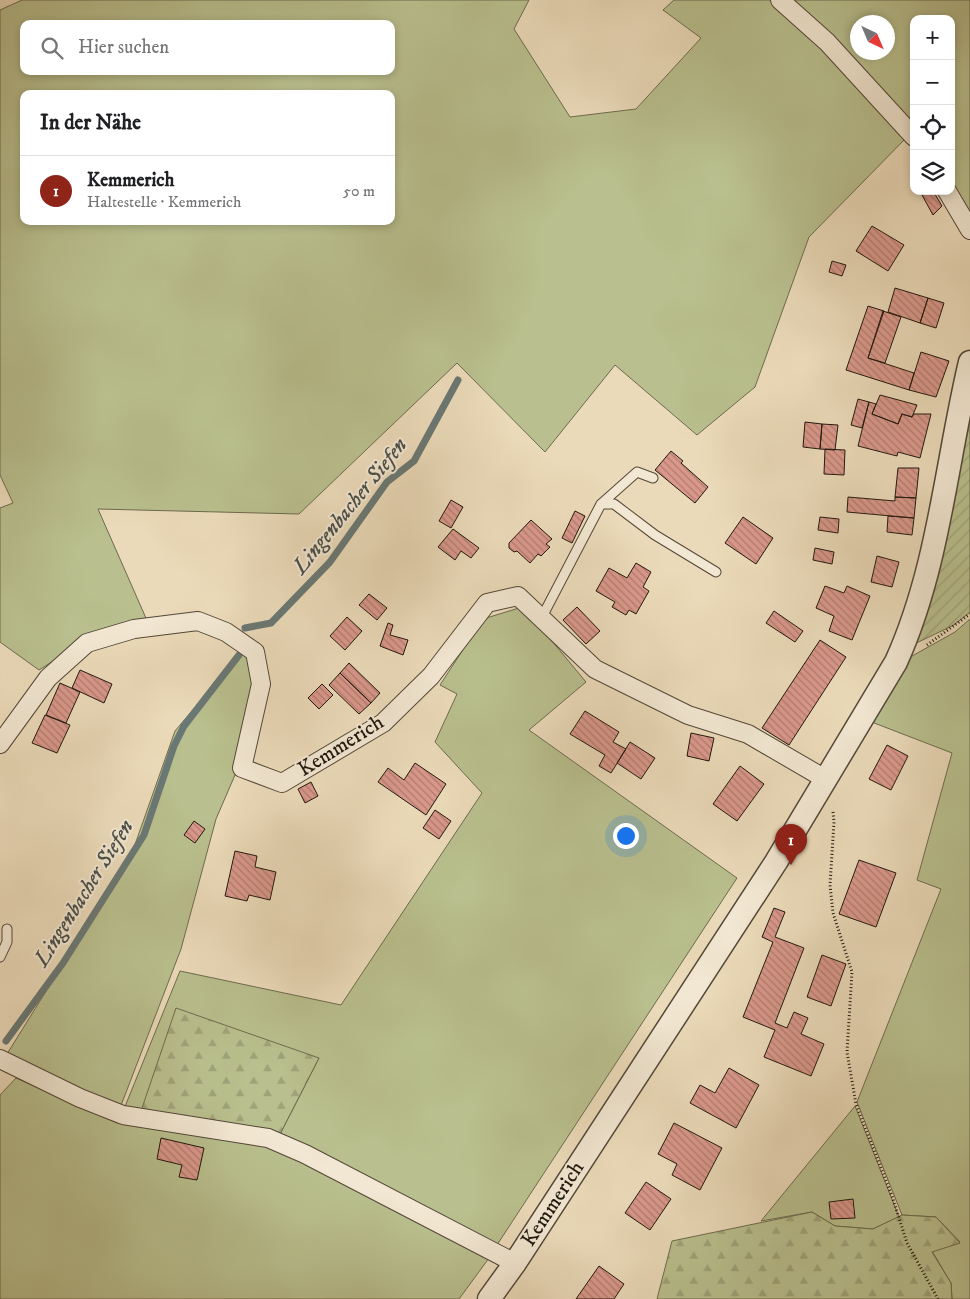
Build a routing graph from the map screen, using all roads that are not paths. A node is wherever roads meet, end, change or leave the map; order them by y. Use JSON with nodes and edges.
{"nodes":[{"id":1,"x":780,"y":0,"type":"edge"},
{"id":2,"x":910,"y":133,"type":"edge"},
{"id":3,"x":949,"y":195,"type":"edge"},
{"id":4,"x":970,"y":230,"type":"edge"},
{"id":5,"x":970,"y":362,"type":"edge"},
{"id":6,"x":653,"y":478,"type":"dead end"},
{"id":7,"x":601,"y":504,"type":"junction"},
{"id":8,"x":716,"y":572,"type":"dead end"},
{"id":9,"x":542,"y":617,"type":"junction"},
{"id":10,"x":0,"y":744,"type":"edge"},
{"id":11,"x":827,"y":780,"type":"junction"},
{"id":12,"x":7,"y":929,"type":"dead end"},
{"id":13,"x":0,"y":957,"type":"edge"},
{"id":14,"x":0,"y":1059,"type":"edge"},
{"id":15,"x":516,"y":1263,"type":"junction"},
{"id":16,"x":489,"y":1299,"type":"edge"}],
"edges":[{"from":1,"to":2,"type":"street"},
{"from":3,"to":4,"type":"street"},
{"from":5,"to":11,"type":"street","name":"Kemmerich"},
{"from":6,"to":7,"type":"lane"},
{"from":7,"to":8,"type":"lane"},
{"from":7,"to":9,"type":"lane"},
{"from":9,"to":10,"type":"street","name":"Kemmerich"},
{"from":9,"to":11,"type":"street","name":"Kemmerich"},
{"from":11,"to":15,"type":"street","name":"Kemmerich"},
{"from":12,"to":13,"type":"lane"},
{"from":14,"to":15,"type":"street"},
{"from":15,"to":16,"type":"street","name":"Kemmerich"}]}
